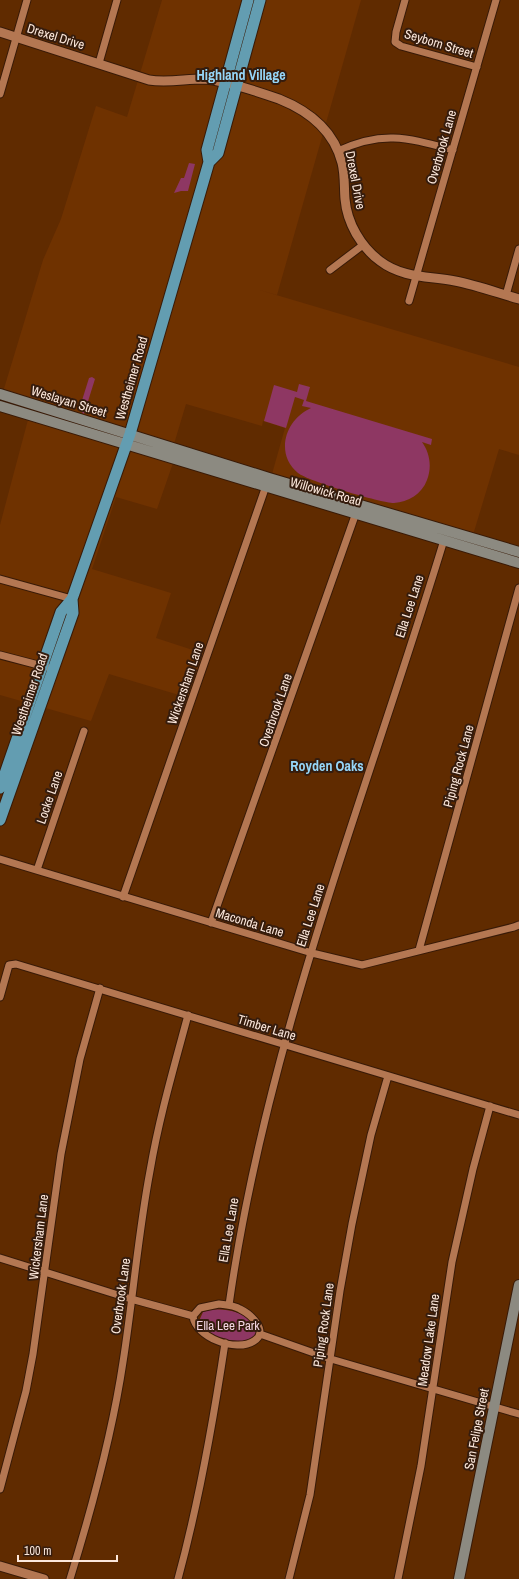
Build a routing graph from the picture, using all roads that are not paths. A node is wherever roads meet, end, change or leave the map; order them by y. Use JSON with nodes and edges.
{"nodes":[{"id":1,"x":27,"y":0,"type":"edge"},
{"id":2,"x":117,"y":0,"type":"edge"},
{"id":3,"x":248,"y":0,"type":"edge"},
{"id":4,"x":260,"y":0,"type":"edge"},
{"id":5,"x":405,"y":0,"type":"edge"},
{"id":6,"x":496,"y":0,"type":"edge"},
{"id":7,"x":0,"y":32,"type":"edge"},
{"id":8,"x":16,"y":37,"type":"junction"},
{"id":9,"x":99,"y":63,"type":"junction"},
{"id":10,"x":477,"y":67,"type":"junction"},
{"id":11,"x":231,"y":85,"type":"junction"},
{"id":12,"x":0,"y":94,"type":"edge"},
{"id":13,"x":453,"y":150,"type":"junction"},
{"id":14,"x":338,"y":151,"type":"junction"},
{"id":15,"x":363,"y":245,"type":"junction"},
{"id":16,"x":519,"y":249,"type":"edge"},
{"id":17,"x":330,"y":270,"type":"dead end"},
{"id":18,"x":416,"y":277,"type":"junction"},
{"id":19,"x":506,"y":295,"type":"junction"},
{"id":20,"x":519,"y":299,"type":"edge"},
{"id":21,"x":410,"y":301,"type":"dead end"},
{"id":22,"x":0,"y":394,"type":"edge"},
{"id":23,"x":0,"y":406,"type":"edge"},
{"id":24,"x":128,"y":439,"type":"junction"},
{"id":25,"x":267,"y":483,"type":"junction"},
{"id":26,"x":358,"y":508,"type":"junction"},
{"id":27,"x":439,"y":527,"type":"junction"},
{"id":28,"x":449,"y":530,"type":"junction"},
{"id":29,"x":444,"y":540,"type":"junction"},
{"id":30,"x":519,"y":552,"type":"edge"},
{"id":31,"x":519,"y":563,"type":"edge"},
{"id":32,"x":0,"y":579,"type":"edge"},
{"id":33,"x":519,"y":588,"type":"edge"},
{"id":34,"x":72,"y":599,"type":"junction"},
{"id":35,"x":0,"y":655,"type":"edge"},
{"id":36,"x":48,"y":668,"type":"junction"},
{"id":37,"x":84,"y":731,"type":"dead end"},
{"id":38,"x":0,"y":788,"type":"edge"},
{"id":39,"x":0,"y":820,"type":"edge"},
{"id":40,"x":0,"y":859,"type":"edge"},
{"id":41,"x":37,"y":870,"type":"junction"},
{"id":42,"x":123,"y":897,"type":"junction"},
{"id":43,"x":211,"y":923,"type":"junction"},
{"id":44,"x":519,"y":925,"type":"edge"},
{"id":45,"x":419,"y":950,"type":"junction"},
{"id":46,"x":312,"y":953,"type":"junction"},
{"id":47,"x":100,"y":988,"type":"junction"},
{"id":48,"x":0,"y":997,"type":"edge"},
{"id":49,"x":188,"y":1015,"type":"junction"},
{"id":50,"x":284,"y":1045,"type":"junction"},
{"id":51,"x":388,"y":1076,"type":"junction"},
{"id":52,"x":490,"y":1106,"type":"junction"},
{"id":53,"x":519,"y":1115,"type":"edge"},
{"id":54,"x":0,"y":1258,"type":"edge"},
{"id":55,"x":46,"y":1272,"type":"junction"},
{"id":56,"x":519,"y":1285,"type":"edge"},
{"id":57,"x":131,"y":1299,"type":"junction"},
{"id":58,"x":230,"y":1305,"type":"junction"},
{"id":59,"x":193,"y":1316,"type":"junction"},
{"id":60,"x":260,"y":1334,"type":"junction"},
{"id":61,"x":225,"y":1343,"type":"junction"},
{"id":62,"x":331,"y":1359,"type":"junction"},
{"id":63,"x":434,"y":1390,"type":"junction"},
{"id":64,"x":494,"y":1407,"type":"junction"},
{"id":65,"x":519,"y":1414,"type":"edge"},
{"id":66,"x":0,"y":1489,"type":"edge"},
{"id":67,"x":0,"y":1566,"type":"edge"},
{"id":68,"x":44,"y":1579,"type":"edge"},
{"id":69,"x":70,"y":1579,"type":"edge"},
{"id":70,"x":178,"y":1579,"type":"edge"},
{"id":71,"x":289,"y":1579,"type":"edge"},
{"id":72,"x":398,"y":1579,"type":"edge"},
{"id":73,"x":459,"y":1579,"type":"edge"}],
"edges":[{"from":1,"to":8,"type":"street"},
{"from":2,"to":9,"type":"street"},
{"from":3,"to":11,"type":"main road","name":"Westheimer Road"},
{"from":4,"to":11,"type":"main road","name":"Westheimer Road"},
{"from":5,"to":10,"type":"street","name":"Seyborn Street"},
{"from":6,"to":10,"type":"street","name":"Overbrook Lane"},
{"from":7,"to":8,"type":"street","name":"Drexel Drive"},
{"from":8,"to":9,"type":"street","name":"Drexel Drive"},
{"from":8,"to":12,"type":"street"},
{"from":9,"to":11,"type":"street","name":"Drexel Drive"},
{"from":10,"to":13,"type":"street","name":"Overbrook Lane"},
{"from":11,"to":14,"type":"street","name":"Drexel Drive"},
{"from":11,"to":24,"type":"main road","name":"Westheimer Road"},
{"from":13,"to":14,"type":"street"},
{"from":13,"to":18,"type":"street","name":"Overbrook Lane"},
{"from":14,"to":15,"type":"street","name":"Drexel Drive"},
{"from":15,"to":17,"type":"street"},
{"from":15,"to":18,"type":"street","name":"Drexel Drive"},
{"from":16,"to":19,"type":"street"},
{"from":18,"to":19,"type":"street","name":"Drexel Drive"},
{"from":18,"to":21,"type":"street","name":"Overbrook Lane"},
{"from":19,"to":20,"type":"street","name":"Drexel Drive"},
{"from":22,"to":24,"type":"main road","name":"Weslayan Street"},
{"from":23,"to":24,"type":"main road","name":"Weslayan Street"},
{"from":24,"to":25,"type":"main road","name":"Willowick Road"},
{"from":24,"to":34,"type":"main road","name":"Westheimer Road"},
{"from":25,"to":26,"type":"main road","name":"Willowick Road"},
{"from":25,"to":42,"type":"street","name":"Wickersham Lane"},
{"from":26,"to":27,"type":"main road","name":"Willowick Road"},
{"from":26,"to":29,"type":"main road","name":"Willowick Road"},
{"from":26,"to":43,"type":"street","name":"Overbrook Lane"},
{"from":27,"to":28,"type":"main road","name":"Willowick Road"},
{"from":27,"to":29,"type":"street"},
{"from":28,"to":29,"type":"street","name":"Ella Lee Lane"},
{"from":28,"to":30,"type":"main road","name":"Willowick Road"},
{"from":29,"to":31,"type":"main road","name":"Willowick Road"},
{"from":29,"to":46,"type":"street","name":"Ella Lee Lane"},
{"from":32,"to":34,"type":"street"},
{"from":33,"to":45,"type":"street","name":"Piping Rock Lane"},
{"from":34,"to":36,"type":"main road","name":"Westheimer Road"},
{"from":35,"to":36,"type":"street"},
{"from":36,"to":38,"type":"main road","name":"Westheimer Road"},
{"from":36,"to":39,"type":"main road","name":"Westheimer Road"},
{"from":37,"to":41,"type":"street","name":"Locke Lane"},
{"from":40,"to":41,"type":"street","name":"Maconda Lane"},
{"from":41,"to":42,"type":"street","name":"Maconda Lane"},
{"from":42,"to":43,"type":"street","name":"Maconda Lane"},
{"from":43,"to":46,"type":"street","name":"Maconda Lane"},
{"from":44,"to":45,"type":"street","name":"Maconda Lane"},
{"from":45,"to":46,"type":"street","name":"Maconda Lane"},
{"from":46,"to":50,"type":"street","name":"Ella Lee Lane"},
{"from":47,"to":48,"type":"street","name":"Timber Lane"},
{"from":47,"to":49,"type":"street","name":"Timber Lane"},
{"from":47,"to":55,"type":"street","name":"Wickersham Lane"},
{"from":49,"to":50,"type":"street","name":"Timber Lane"},
{"from":49,"to":57,"type":"street","name":"Overbrook Lane"},
{"from":50,"to":51,"type":"street","name":"Timber Lane"},
{"from":50,"to":58,"type":"street","name":"Ella Lee Lane"},
{"from":51,"to":52,"type":"street","name":"Timber Lane"},
{"from":51,"to":62,"type":"street","name":"Piping Rock Lane"},
{"from":52,"to":53,"type":"street","name":"Timber Lane"},
{"from":52,"to":63,"type":"street","name":"Meadow Lake Lane"},
{"from":54,"to":55,"type":"street"},
{"from":55,"to":57,"type":"street"},
{"from":55,"to":66,"type":"street","name":"Wickersham Lane"},
{"from":56,"to":64,"type":"main road","name":"San Felipe Street"},
{"from":57,"to":59,"type":"street"},
{"from":57,"to":69,"type":"street","name":"Overbrook Lane"},
{"from":58,"to":59,"type":"street"},
{"from":58,"to":60,"type":"street"},
{"from":59,"to":61,"type":"street"},
{"from":60,"to":61,"type":"street"},
{"from":60,"to":62,"type":"street"},
{"from":61,"to":70,"type":"street"},
{"from":62,"to":63,"type":"street"},
{"from":62,"to":71,"type":"street","name":"Piping Rock Lane"},
{"from":63,"to":64,"type":"street"},
{"from":63,"to":72,"type":"street","name":"Meadow Lake Lane"},
{"from":64,"to":65,"type":"street"},
{"from":64,"to":73,"type":"main road","name":"San Felipe Street"},
{"from":67,"to":68,"type":"street"}]}
